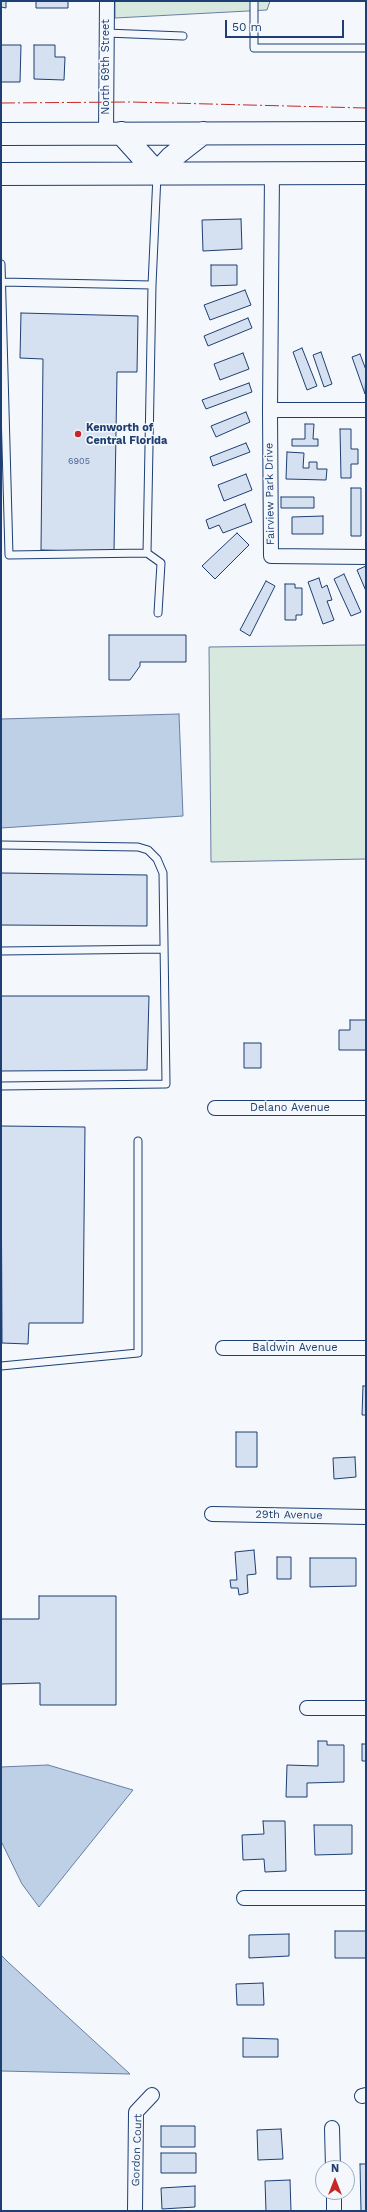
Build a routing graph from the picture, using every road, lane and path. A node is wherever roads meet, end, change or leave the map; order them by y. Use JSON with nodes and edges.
{"nodes":[{"id":1,"x":107,"y":1,"type":"edge"},
{"id":2,"x":254,"y":1,"type":"edge"},
{"id":3,"x":106,"y":33,"type":"junction"},
{"id":4,"x":183,"y":36,"type":"dead end"},
{"id":5,"x":366,"y":48,"type":"edge"},
{"id":6,"x":113,"y":133,"type":"junction"},
{"id":7,"x":203,"y":133,"type":"junction"},
{"id":8,"x":366,"y":133,"type":"edge"},
{"id":9,"x":1,"y":134,"type":"edge"},
{"id":10,"x":366,"y":172,"type":"edge"},
{"id":11,"x":157,"y":173,"type":"junction"},
{"id":12,"x":272,"y":173,"type":"junction"},
{"id":13,"x":1,"y":174,"type":"edge"},
{"id":14,"x":1,"y":264,"type":"edge"},
{"id":15,"x":2,"y":282,"type":"edge"},
{"id":16,"x":152,"y":285,"type":"junction"},
{"id":17,"x":270,"y":410,"type":"junction"},
{"id":18,"x":366,"y":410,"type":"edge"},
{"id":19,"x":147,"y":552,"type":"junction"},
{"id":20,"x":366,"y":557,"type":"edge"},
{"id":21,"x":158,"y":613,"type":"dead end"},
{"id":22,"x":1,"y":845,"type":"edge"},
{"id":23,"x":164,"y":949,"type":"junction"},
{"id":24,"x":1,"y":951,"type":"edge"},
{"id":25,"x":1,"y":1086,"type":"edge"},
{"id":26,"x":215,"y":1108,"type":"dead end"},
{"id":27,"x":366,"y":1108,"type":"edge"},
{"id":28,"x":138,"y":1141,"type":"dead end"},
{"id":29,"x":223,"y":1348,"type":"dead end"},
{"id":30,"x":366,"y":1348,"type":"edge"},
{"id":31,"x":1,"y":1366,"type":"edge"},
{"id":32,"x":212,"y":1514,"type":"dead end"},
{"id":33,"x":366,"y":1517,"type":"edge"},
{"id":34,"x":307,"y":1708,"type":"dead end"},
{"id":35,"x":366,"y":1708,"type":"edge"},
{"id":36,"x":244,"y":1898,"type":"dead end"},
{"id":37,"x":366,"y":1898,"type":"edge"},
{"id":38,"x":152,"y":2095,"type":"dead end"},
{"id":39,"x":332,"y":2128,"type":"dead end"},
{"id":40,"x":333,"y":2160,"type":"edge"},
{"id":41,"x":334,"y":2200,"type":"edge"},
{"id":42,"x":135,"y":2211,"type":"edge"},
{"id":43,"x":334,"y":2211,"type":"edge"}],
"edges":[{"from":1,"to":3,"type":"street","name":"North 69th Street"},
{"from":2,"to":5,"type":"lane"},
{"from":3,"to":4,"type":"lane"},
{"from":3,"to":6,"type":"street","name":"North 69th Street"},
{"from":6,"to":7,"type":"main road"},
{"from":6,"to":9,"type":"main road"},
{"from":6,"to":11,"type":"main road"},
{"from":7,"to":8,"type":"main road"},
{"from":7,"to":11,"type":"main road"},
{"from":10,"to":12,"type":"main road"},
{"from":11,"to":12,"type":"main road"},
{"from":11,"to":13,"type":"main road"},
{"from":11,"to":16,"type":"lane"},
{"from":12,"to":17,"type":"street","name":"Fairview Park Drive"},
{"from":14,"to":15,"type":"lane"},
{"from":15,"to":16,"type":"lane"},
{"from":15,"to":19,"type":"lane"},
{"from":16,"to":19,"type":"lane"},
{"from":17,"to":18,"type":"street"},
{"from":17,"to":20,"type":"street","name":"Fairview Park Drive"},
{"from":19,"to":21,"type":"lane"},
{"from":22,"to":23,"type":"lane"},
{"from":23,"to":24,"type":"lane"},
{"from":23,"to":25,"type":"lane"},
{"from":26,"to":27,"type":"street","name":"Delano Avenue"},
{"from":28,"to":31,"type":"lane"},
{"from":29,"to":30,"type":"street","name":"Baldwin Avenue"},
{"from":32,"to":33,"type":"street","name":"29th Avenue"},
{"from":34,"to":35,"type":"street"},
{"from":36,"to":37,"type":"street"},
{"from":38,"to":42,"type":"street","name":"Gordon Court"},
{"from":39,"to":40,"type":"street"},
{"from":41,"to":43,"type":"street"}]}
